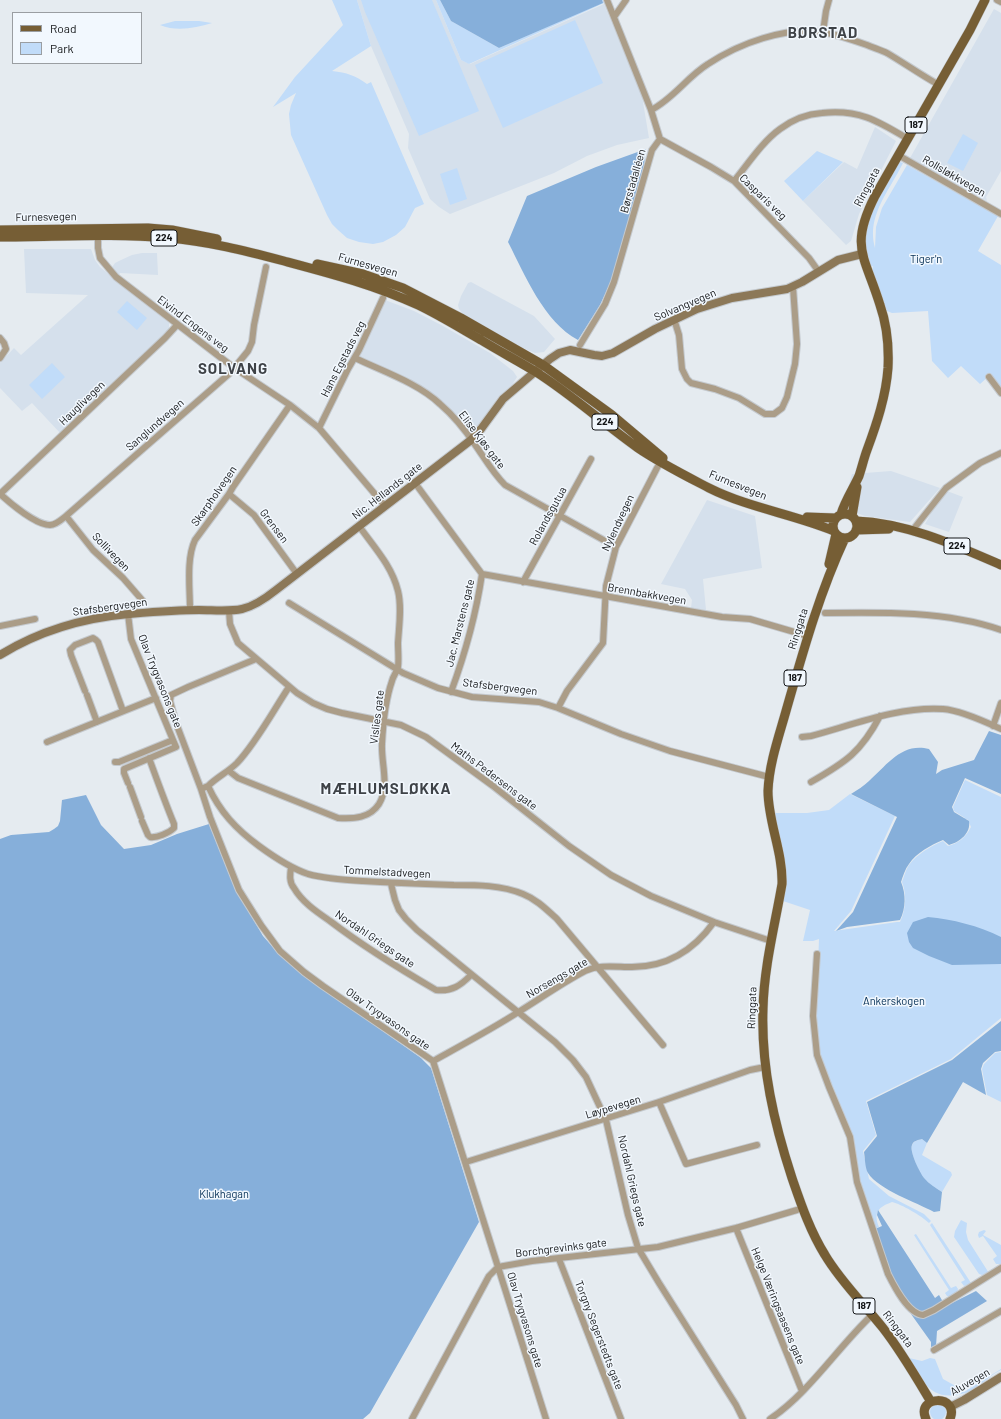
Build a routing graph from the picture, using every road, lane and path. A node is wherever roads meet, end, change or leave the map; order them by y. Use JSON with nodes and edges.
{"nodes":[{"id":1,"x":607,"y":0,"type":"edge"},
{"id":2,"x":626,"y":0,"type":"edge"},
{"id":3,"x":829,"y":0,"type":"edge"},
{"id":4,"x":986,"y":0,"type":"edge"},
{"id":5,"x":997,"y":0,"type":"edge"},
{"id":6,"x":1001,"y":2,"type":"edge"},
{"id":7,"x":614,"y":17,"type":"junction"},
{"id":8,"x":823,"y":32,"type":"junction"},
{"id":9,"x":939,"y":86,"type":"junction"},
{"id":10,"x":651,"y":110,"type":"junction"},
{"id":11,"x":660,"y":139,"type":"junction"},
{"id":12,"x":908,"y":139,"type":"junction"},
{"id":13,"x":898,"y":155,"type":"junction"},
{"id":14,"x":734,"y":182,"type":"junction"},
{"id":15,"x":1001,"y":214,"type":"edge"},
{"id":16,"x":0,"y":230,"type":"edge"},
{"id":17,"x":98,"y":232,"type":"junction"},
{"id":18,"x":0,"y":238,"type":"edge"},
{"id":19,"x":862,"y":254,"type":"junction"},
{"id":20,"x":266,"y":267,"type":"dead end"},
{"id":21,"x":819,"y":272,"type":"junction"},
{"id":22,"x":793,"y":287,"type":"junction"},
{"id":23,"x":383,"y":298,"type":"dead end"},
{"id":24,"x":674,"y":319,"type":"junction"},
{"id":25,"x":177,"y":325,"type":"junction"},
{"id":26,"x":0,"y":338,"type":"edge"},
{"id":27,"x":580,"y":345,"type":"dead end"},
{"id":28,"x":0,"y":358,"type":"edge"},
{"id":29,"x":355,"y":358,"type":"junction"},
{"id":30,"x":542,"y":365,"type":"junction"},
{"id":31,"x":233,"y":367,"type":"junction"},
{"id":32,"x":535,"y":371,"type":"junction"},
{"id":33,"x":989,"y":377,"type":"dead end"},
{"id":34,"x":1001,"y":393,"type":"edge"},
{"id":35,"x":290,"y":405,"type":"junction"},
{"id":36,"x":319,"y":428,"type":"junction"},
{"id":37,"x":471,"y":440,"type":"junction"},
{"id":38,"x":1001,"y":453,"type":"edge"},
{"id":39,"x":591,"y":459,"type":"dead end"},
{"id":40,"x":662,"y":460,"type":"junction"},
{"id":41,"x":859,"y":474,"type":"junction"},
{"id":42,"x":415,"y":483,"type":"junction"},
{"id":43,"x":0,"y":494,"type":"edge"},
{"id":44,"x":229,"y":494,"type":"junction"},
{"id":45,"x":385,"y":506,"type":"junction"},
{"id":46,"x":560,"y":514,"type":"junction"},
{"id":47,"x":66,"y":516,"type":"junction"},
{"id":48,"x":792,"y":516,"type":"junction"},
{"id":49,"x":838,"y":516,"type":"junction"},
{"id":50,"x":855,"y":522,"type":"junction"},
{"id":51,"x":359,"y":526,"type":"junction"},
{"id":52,"x":912,"y":531,"type":"junction"},
{"id":53,"x":835,"y":533,"type":"junction"},
{"id":54,"x":845,"y":538,"type":"junction"},
{"id":55,"x":616,"y":547,"type":"junction"},
{"id":56,"x":1001,"y":565,"type":"edge"},
{"id":57,"x":297,"y":574,"type":"junction"},
{"id":58,"x":482,"y":574,"type":"junction"},
{"id":59,"x":826,"y":581,"type":"junction"},
{"id":60,"x":523,"y":582,"type":"junction"},
{"id":61,"x":605,"y":596,"type":"junction"},
{"id":62,"x":143,"y":601,"type":"dead end"},
{"id":63,"x":288,"y":603,"type":"dead end"},
{"id":64,"x":190,"y":610,"type":"junction"},
{"id":65,"x":229,"y":611,"type":"junction"},
{"id":66,"x":825,"y":613,"type":"dead end"},
{"id":67,"x":128,"y":614,"type":"junction"},
{"id":68,"x":35,"y":619,"type":"dead end"},
{"id":69,"x":0,"y":626,"type":"edge"},
{"id":70,"x":1001,"y":630,"type":"edge"},
{"id":71,"x":808,"y":636,"type":"junction"},
{"id":72,"x":0,"y":655,"type":"edge"},
{"id":73,"x":256,"y":659,"type":"junction"},
{"id":74,"x":398,"y":669,"type":"junction"},
{"id":75,"x":289,"y":687,"type":"junction"},
{"id":76,"x":451,"y":692,"type":"junction"},
{"id":77,"x":156,"y":698,"type":"junction"},
{"id":78,"x":1001,"y":703,"type":"edge"},
{"id":79,"x":558,"y":708,"type":"junction"},
{"id":80,"x":123,"y":711,"type":"junction"},
{"id":81,"x":880,"y":716,"type":"junction"},
{"id":82,"x":97,"y":722,"type":"junction"},
{"id":83,"x":384,"y":722,"type":"junction"},
{"id":84,"x":993,"y":726,"type":"junction"},
{"id":85,"x":1001,"y":729,"type":"edge"},
{"id":86,"x":802,"y":737,"type":"dead end"},
{"id":87,"x":174,"y":740,"type":"junction"},
{"id":88,"x":47,"y":742,"type":"dead end"},
{"id":89,"x":149,"y":758,"type":"junction"},
{"id":90,"x":115,"y":762,"type":"dead end"},
{"id":91,"x":229,"y":771,"type":"junction"},
{"id":92,"x":769,"y":777,"type":"junction"},
{"id":93,"x":811,"y":782,"type":"dead end"},
{"id":94,"x":208,"y":786,"type":"junction"},
{"id":95,"x":201,"y":789,"type":"junction"},
{"id":96,"x":291,"y":868,"type":"junction"},
{"id":97,"x":391,"y":884,"type":"junction"},
{"id":98,"x":714,"y":922,"type":"junction"},
{"id":99,"x":771,"y":941,"type":"junction"},
{"id":100,"x":817,"y":954,"type":"dead end"},
{"id":101,"x":598,"y":967,"type":"junction"},
{"id":102,"x":471,"y":975,"type":"junction"},
{"id":103,"x":519,"y":1012,"type":"junction"},
{"id":104,"x":663,"y":1045,"type":"dead end"},
{"id":105,"x":433,"y":1061,"type":"junction"},
{"id":106,"x":765,"y":1067,"type":"junction"},
{"id":107,"x":659,"y":1102,"type":"junction"},
{"id":108,"x":606,"y":1120,"type":"junction"},
{"id":109,"x":757,"y":1145,"type":"dead end"},
{"id":110,"x":466,"y":1162,"type":"junction"},
{"id":111,"x":796,"y":1210,"type":"dead end"},
{"id":112,"x":736,"y":1228,"type":"junction"},
{"id":113,"x":638,"y":1248,"type":"junction"},
{"id":114,"x":559,"y":1259,"type":"junction"},
{"id":115,"x":498,"y":1267,"type":"junction"},
{"id":116,"x":998,"y":1269,"type":"edge"},
{"id":117,"x":1001,"y":1311,"type":"edge"},
{"id":118,"x":872,"y":1314,"type":"junction"},
{"id":119,"x":934,"y":1350,"type":"dead end"},
{"id":120,"x":1001,"y":1377,"type":"edge"},
{"id":121,"x":802,"y":1391,"type":"junction"},
{"id":122,"x":931,"y":1402,"type":"junction"},
{"id":123,"x":950,"y":1407,"type":"junction"},
{"id":124,"x":412,"y":1419,"type":"edge"},
{"id":125,"x":546,"y":1419,"type":"edge"},
{"id":126,"x":621,"y":1419,"type":"edge"},
{"id":127,"x":743,"y":1419,"type":"edge"},
{"id":128,"x":770,"y":1419,"type":"edge"},
{"id":129,"x":926,"y":1419,"type":"edge"},
{"id":130,"x":950,"y":1419,"type":"edge"}],
"edges":[{"from":1,"to":7,"type":"street"},
{"from":2,"to":7,"type":"street"},
{"from":3,"to":8,"type":"street"},
{"from":4,"to":9,"type":"main road","name":"Ringgata","number":"187"},
{"from":5,"to":6,"type":"street"},
{"from":7,"to":10,"type":"street"},
{"from":8,"to":9,"type":"street"},
{"from":8,"to":10,"type":"street"},
{"from":9,"to":12,"type":"main road","name":"Ringgata","number":"187"},
{"from":10,"to":11,"type":"street"},
{"from":11,"to":14,"type":"street","name":"Casparis veg"},
{"from":11,"to":27,"type":"street","name":"Børstadalléen"},
{"from":12,"to":13,"type":"main road","name":"Ringgata","number":"187"},
{"from":12,"to":14,"type":"street"},
{"from":13,"to":15,"type":"street","name":"Rollsløkkvegen"},
{"from":13,"to":19,"type":"main road","name":"Ringgata","number":"187"},
{"from":14,"to":21,"type":"street","name":"Casparis veg"},
{"from":16,"to":17,"type":"main road","name":"Furnesvegen","number":"224"},
{"from":17,"to":18,"type":"main road","name":"Furnesvegen","number":"224"},
{"from":17,"to":25,"type":"street","name":"Eivind Engens veg"},
{"from":17,"to":30,"type":"main road","name":"Furnesvegen","number":"224"},
{"from":17,"to":32,"type":"main road","name":"Furnesvegen","number":"224"},
{"from":19,"to":21,"type":"main road","name":"Solvangvegen"},
{"from":19,"to":41,"type":"main road","name":"Ringgata","number":"187"},
{"from":20,"to":31,"type":"street","name":"Sanglundvegen"},
{"from":21,"to":22,"type":"main road","name":"Solvangvegen"},
{"from":22,"to":24,"type":"main road","name":"Solvangvegen"},
{"from":22,"to":24,"type":"street"},
{"from":23,"to":29,"type":"street","name":"Hans Egstads veg"},
{"from":24,"to":30,"type":"main road","name":"Solvangvegen"},
{"from":25,"to":31,"type":"street","name":"Eivind Engens veg"},
{"from":25,"to":43,"type":"street","name":"Hauglivegen"},
{"from":26,"to":28,"type":"street"},
{"from":29,"to":36,"type":"street","name":"Hans Egstads veg"},
{"from":29,"to":37,"type":"street","name":"Elise Kjøs gate"},
{"from":30,"to":32,"type":"main road","name":"Nic. Hellands gate"},
{"from":30,"to":40,"type":"main road","name":"Furnesvegen","number":"224"},
{"from":31,"to":35,"type":"street","name":"Eivind Engens veg"},
{"from":31,"to":47,"type":"street","name":"Sanglundvegen"},
{"from":32,"to":37,"type":"main road","name":"Nic. Hellands gate"},
{"from":32,"to":40,"type":"main road","name":"Furnesvegen","number":"224"},
{"from":33,"to":34,"type":"street"},
{"from":35,"to":36,"type":"street","name":"Eivind Engens veg"},
{"from":35,"to":44,"type":"street","name":"Skarpholvegen"},
{"from":36,"to":45,"type":"street","name":"Eivind Engens veg"},
{"from":37,"to":42,"type":"main road","name":"Nic. Hellands gate"},
{"from":37,"to":46,"type":"street","name":"Elise Kjøs gate"},
{"from":38,"to":52,"type":"street"},
{"from":39,"to":46,"type":"street","name":"Rolandsgutua"},
{"from":40,"to":48,"type":"main road","name":"Furnesvegen","number":"224"},
{"from":40,"to":55,"type":"street","name":"Nylendvegen"},
{"from":41,"to":49,"type":"main road","name":"Ringgata","number":"187"},
{"from":41,"to":50,"type":"main road","name":"Ringgata","number":"187"},
{"from":42,"to":45,"type":"main road","name":"Nic. Hellands gate"},
{"from":42,"to":58,"type":"street","name":"Jac. Marstens gate"},
{"from":43,"to":47,"type":"street","name":"Sanglundvegen"},
{"from":44,"to":57,"type":"street","name":"Grensen"},
{"from":44,"to":64,"type":"street","name":"Skarpholvegen"},
{"from":45,"to":51,"type":"main road","name":"Nic. Hellands gate"},
{"from":46,"to":55,"type":"street","name":"Elise Kjøs gate"},
{"from":46,"to":60,"type":"street","name":"Rolandsgutua"},
{"from":47,"to":62,"type":"street","name":"Sollivegen"},
{"from":48,"to":49,"type":"main road","name":"Furnesvegen","number":"224"},
{"from":48,"to":53,"type":"main road","name":"Furnesvegen","number":"224"},
{"from":49,"to":50,"type":"main road","number":"224"},
{"from":49,"to":53,"type":"main road"},
{"from":50,"to":52,"type":"main road","number":"224"},
{"from":50,"to":54,"type":"main road"},
{"from":51,"to":57,"type":"main road","name":"Nic. Hellands gate"},
{"from":51,"to":74,"type":"street","name":"Vislies gate"},
{"from":52,"to":56,"type":"main road","number":"224"},
{"from":53,"to":54,"type":"main road","number":"224"},
{"from":53,"to":59,"type":"main road","name":"Ringgata","number":"187"},
{"from":54,"to":59,"type":"main road","name":"Ringgata","number":"187"},
{"from":55,"to":61,"type":"street","name":"Nylendvegen"},
{"from":57,"to":65,"type":"main road","name":"Nic. Hellands gate"},
{"from":58,"to":60,"type":"street","name":"Brennbakkvegen"},
{"from":58,"to":76,"type":"street","name":"Jac. Marstens gate"},
{"from":59,"to":71,"type":"main road","name":"Ringgata","number":"187"},
{"from":60,"to":61,"type":"street","name":"Brennbakkvegen"},
{"from":61,"to":71,"type":"street","name":"Brennbakkvegen"},
{"from":61,"to":79,"type":"street","name":"Nylendvegen"},
{"from":63,"to":74,"type":"street","name":"Stafsbergvegen"},
{"from":64,"to":65,"type":"main road","name":"Stafsbergvegen"},
{"from":64,"to":67,"type":"main road","name":"Stafsbergvegen"},
{"from":65,"to":73,"type":"street","name":"Maths Pedersens gate"},
{"from":66,"to":70,"type":"street"},
{"from":67,"to":72,"type":"main road","name":"Stafsbergvegen"},
{"from":67,"to":77,"type":"street","name":"Olav Trygvasons gate"},
{"from":68,"to":69,"type":"street"},
{"from":71,"to":92,"type":"main road","name":"Ringgata","number":"187"},
{"from":73,"to":75,"type":"street","name":"Maths Pedersens gate"},
{"from":73,"to":95,"type":"street","name":"Olav Trygvasons gate"},
{"from":74,"to":76,"type":"street","name":"Stafsbergvegen"},
{"from":74,"to":83,"type":"street","name":"Vislies gate"},
{"from":75,"to":83,"type":"street","name":"Maths Pedersens gate"},
{"from":75,"to":91,"type":"street"},
{"from":76,"to":79,"type":"street","name":"Stafsbergvegen"},
{"from":77,"to":80,"type":"street"},
{"from":77,"to":87,"type":"street","name":"Olav Trygvasons gate"},
{"from":78,"to":84,"type":"street"},
{"from":79,"to":92,"type":"street","name":"Stafsbergvegen"},
{"from":80,"to":82,"type":"street"},
{"from":80,"to":82,"type":"street"},
{"from":81,"to":84,"type":"street"},
{"from":81,"to":86,"type":"street"},
{"from":81,"to":93,"type":"street"},
{"from":82,"to":88,"type":"street"},
{"from":83,"to":91,"type":"street","name":"Vislies gate"},
{"from":83,"to":98,"type":"street","name":"Maths Pedersens gate"},
{"from":84,"to":85,"type":"street"},
{"from":87,"to":89,"type":"street"},
{"from":87,"to":90,"type":"street","name":"Olav Trygvasons gate"},
{"from":89,"to":89,"type":"street"},
{"from":91,"to":94,"type":"street"},
{"from":92,"to":99,"type":"main road","name":"Ringgata","number":"187"},
{"from":94,"to":95,"type":"street"},
{"from":94,"to":96,"type":"street","name":"Tommelstadvegen"},
{"from":95,"to":105,"type":"street","name":"Olav Trygvasons gate"},
{"from":96,"to":97,"type":"street","name":"Tommelstadvegen"},
{"from":96,"to":102,"type":"street","name":"Nordahl Griegs gate"},
{"from":97,"to":101,"type":"street","name":"Tommelstadvegen"},
{"from":97,"to":102,"type":"street","name":"Nordahl Griegs gate"},
{"from":98,"to":99,"type":"street","name":"Maths Pedersens gate"},
{"from":98,"to":101,"type":"street","name":"Norsengs gate"},
{"from":99,"to":106,"type":"main road","name":"Ringgata","number":"187"},
{"from":100,"to":116,"type":"street"},
{"from":101,"to":103,"type":"street","name":"Norsengs gate"},
{"from":101,"to":104,"type":"street","name":"Tommelstadvegen"},
{"from":102,"to":103,"type":"street","name":"Nordahl Griegs gate"},
{"from":103,"to":105,"type":"street","name":"Norsengs gate"},
{"from":103,"to":108,"type":"street","name":"Nordahl Griegs gate"},
{"from":105,"to":110,"type":"street","name":"Olav Trygvasons gate"},
{"from":106,"to":107,"type":"street","name":"Løypevegen"},
{"from":106,"to":118,"type":"main road","name":"Ringgata","number":"187"},
{"from":107,"to":108,"type":"street","name":"Løypevegen"},
{"from":107,"to":109,"type":"street"},
{"from":108,"to":110,"type":"street","name":"Løypevegen"},
{"from":108,"to":113,"type":"street","name":"Nordahl Griegs gate"},
{"from":110,"to":115,"type":"street","name":"Olav Trygvasons gate"},
{"from":111,"to":112,"type":"street","name":"Borchgrevinks gate"},
{"from":112,"to":113,"type":"street","name":"Borchgrevinks gate"},
{"from":112,"to":121,"type":"street","name":"Helge Væringsaasens gate"},
{"from":113,"to":114,"type":"street","name":"Borchgrevinks gate"},
{"from":113,"to":127,"type":"street","name":"Nordahl Griegs gate"},
{"from":114,"to":115,"type":"street","name":"Borchgrevinks gate"},
{"from":114,"to":126,"type":"street","name":"Torgny Segerstedts gate"},
{"from":115,"to":124,"type":"street"},
{"from":115,"to":125,"type":"street","name":"Olav Trygvasons gate"},
{"from":117,"to":119,"type":"street"},
{"from":118,"to":121,"type":"street"},
{"from":118,"to":122,"type":"main road","name":"Ringgata","number":"187"},
{"from":120,"to":123,"type":"main road","name":"Aluvegen"},
{"from":121,"to":128,"type":"street"},
{"from":122,"to":123,"type":"main road"},
{"from":122,"to":129,"type":"main road"},
{"from":123,"to":130,"type":"main road"}]}
